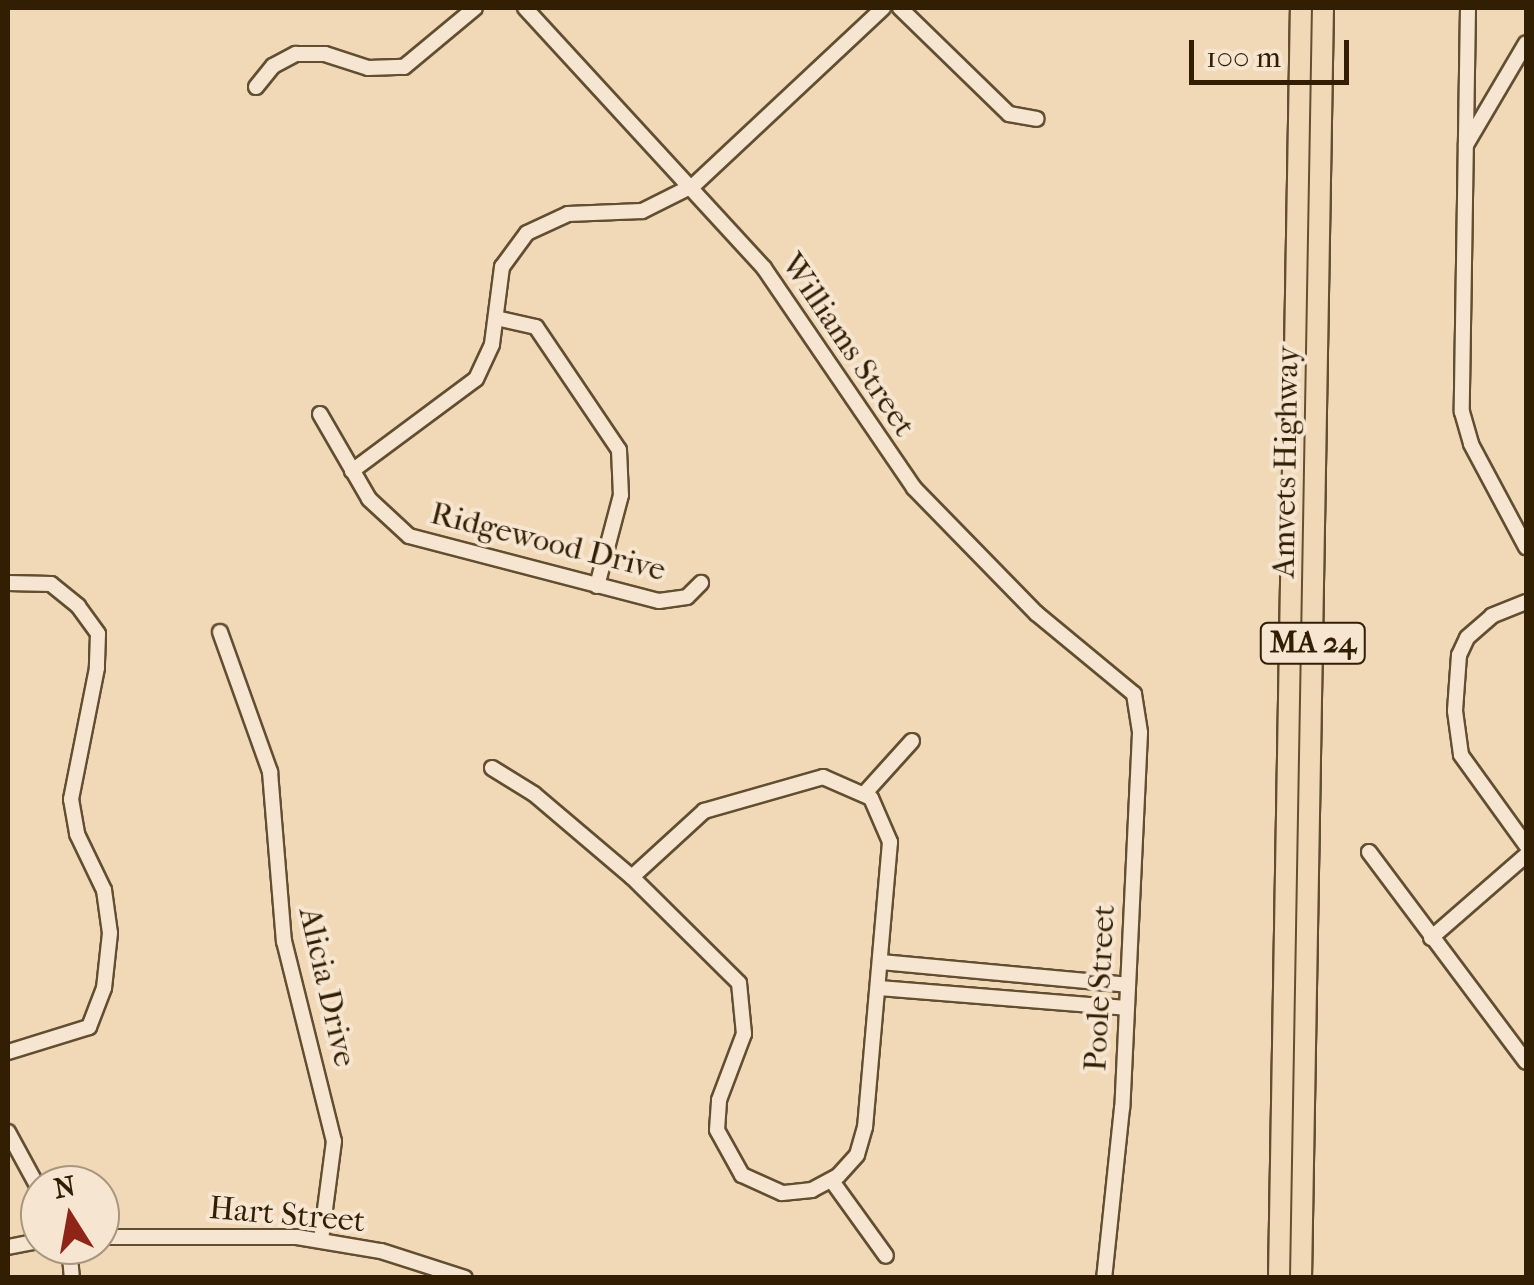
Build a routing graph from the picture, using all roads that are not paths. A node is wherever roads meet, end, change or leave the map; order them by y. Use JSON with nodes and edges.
{"nodes":[{"id":1,"x":475,"y":8,"type":"edge"},
{"id":2,"x":525,"y":8,"type":"edge"},
{"id":3,"x":882,"y":8,"type":"edge"},
{"id":4,"x":900,"y":8,"type":"edge"},
{"id":5,"x":1302,"y":8,"type":"edge"},
{"id":6,"x":1323,"y":8,"type":"edge"},
{"id":7,"x":1468,"y":8,"type":"edge"},
{"id":8,"x":1526,"y":43,"type":"edge"},
{"id":9,"x":256,"y":87,"type":"dead end"},
{"id":10,"x":1037,"y":119,"type":"dead end"},
{"id":11,"x":1466,"y":146,"type":"junction"},
{"id":12,"x":694,"y":184,"type":"junction"},
{"id":13,"x":496,"y":318,"type":"junction"},
{"id":14,"x":320,"y":414,"type":"dead end"},
{"id":15,"x":352,"y":470,"type":"junction"},
{"id":16,"x":1526,"y":547,"type":"edge"},
{"id":17,"x":8,"y":583,"type":"edge"},
{"id":18,"x":701,"y":583,"type":"dead end"},
{"id":19,"x":597,"y":586,"type":"junction"},
{"id":20,"x":1526,"y":602,"type":"edge"},
{"id":21,"x":220,"y":632,"type":"dead end"},
{"id":22,"x":1136,"y":700,"type":"joint"},
{"id":23,"x":912,"y":741,"type":"dead end"},
{"id":24,"x":492,"y":768,"type":"dead end"},
{"id":25,"x":865,"y":793,"type":"junction"},
{"id":26,"x":1526,"y":846,"type":"edge"},
{"id":27,"x":1369,"y":852,"type":"dead end"},
{"id":28,"x":1526,"y":855,"type":"edge"},
{"id":29,"x":632,"y":876,"type":"junction"},
{"id":30,"x":1431,"y":938,"type":"junction"},
{"id":31,"x":881,"y":962,"type":"junction"},
{"id":32,"x":1128,"y":985,"type":"junction"},
{"id":33,"x":879,"y":988,"type":"junction"},
{"id":34,"x":1126,"y":1008,"type":"junction"},
{"id":35,"x":8,"y":1052,"type":"edge"},
{"id":36,"x":1526,"y":1062,"type":"edge"},
{"id":37,"x":8,"y":1132,"type":"edge"},
{"id":38,"x":26,"y":1165,"type":"edge"},
{"id":39,"x":832,"y":1180,"type":"junction"},
{"id":40,"x":120,"y":1237,"type":"edge"},
{"id":41,"x":322,"y":1240,"type":"junction"},
{"id":42,"x":886,"y":1256,"type":"dead end"},
{"id":43,"x":465,"y":1278,"type":"edge"},
{"id":44,"x":1104,"y":1278,"type":"edge"},
{"id":45,"x":1279,"y":1278,"type":"edge"},
{"id":46,"x":1301,"y":1278,"type":"edge"}],
"edges":[{"from":1,"to":9,"type":"street"},
{"from":2,"to":12,"type":"street","name":"Williams Street"},
{"from":3,"to":12,"type":"street"},
{"from":4,"to":10,"type":"street"},
{"from":5,"to":45,"type":"highway","name":"Amvets Highway","number":"MA 24"},
{"from":6,"to":46,"type":"highway","name":"Amvets Highway","number":"MA 24"},
{"from":7,"to":11,"type":"street"},
{"from":8,"to":11,"type":"street"},
{"from":11,"to":16,"type":"street"},
{"from":12,"to":13,"type":"street"},
{"from":12,"to":22,"type":"street","name":"Williams Street"},
{"from":13,"to":15,"type":"street"},
{"from":13,"to":19,"type":"street"},
{"from":14,"to":15,"type":"street","name":"Ridgewood Drive"},
{"from":15,"to":19,"type":"street","name":"Ridgewood Drive"},
{"from":17,"to":35,"type":"street"},
{"from":18,"to":19,"type":"street","name":"Ridgewood Drive"},
{"from":20,"to":26,"type":"street"},
{"from":21,"to":41,"type":"street","name":"Alicia Drive"},
{"from":22,"to":32,"type":"street","name":"Poole Street"},
{"from":23,"to":25,"type":"street"},
{"from":24,"to":29,"type":"street"},
{"from":25,"to":29,"type":"street"},
{"from":25,"to":31,"type":"street"},
{"from":27,"to":30,"type":"street"},
{"from":28,"to":30,"type":"street"},
{"from":29,"to":39,"type":"street"},
{"from":30,"to":36,"type":"street"},
{"from":31,"to":32,"type":"street"},
{"from":31,"to":33,"type":"street"},
{"from":32,"to":34,"type":"street","name":"Poole Street"},
{"from":33,"to":34,"type":"street"},
{"from":33,"to":39,"type":"street"},
{"from":34,"to":44,"type":"street","name":"Poole Street"},
{"from":37,"to":38,"type":"street"},
{"from":39,"to":42,"type":"street"},
{"from":40,"to":41,"type":"street","name":"Hart Street"},
{"from":41,"to":43,"type":"street","name":"Hart Street"}]}
